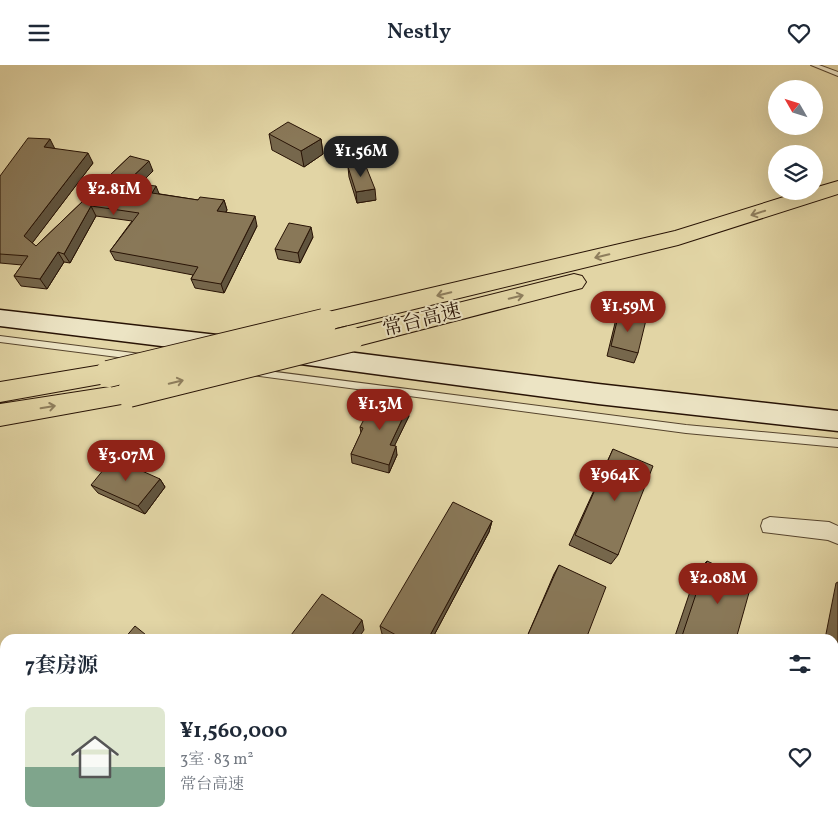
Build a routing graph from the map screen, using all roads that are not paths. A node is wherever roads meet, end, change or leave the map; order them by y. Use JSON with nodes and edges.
{"nodes":[{"id":1,"x":814,"y":65,"type":"edge"},
{"id":2,"x":838,"y":74,"type":"edge"},
{"id":3,"x":838,"y":187,"type":"edge"},
{"id":4,"x":838,"y":204,"type":"edge"},
{"id":5,"x":0,"y":318,"type":"edge"},
{"id":6,"x":0,"y":339,"type":"edge"},
{"id":7,"x":186,"y":363,"type":"dead end"},
{"id":8,"x":206,"y":366,"type":"dead end"},
{"id":9,"x":0,"y":392,"type":"edge"},
{"id":10,"x":0,"y":415,"type":"edge"},
{"id":11,"x":838,"y":421,"type":"edge"},
{"id":12,"x":838,"y":443,"type":"edge"},
{"id":13,"x":770,"y":526,"type":"dead end"},
{"id":14,"x":838,"y":535,"type":"edge"}],
"edges":[{"from":1,"to":2,"type":"lane"},
{"from":3,"to":9,"type":"highway","name":"常台高速","one_way":true,"bridge":true},
{"from":10,"to":4,"type":"highway","name":"常台高速","one_way":true,"bridge":true},
{"from":5,"to":11,"type":"main road"},
{"from":6,"to":7,"type":"lane"},
{"from":8,"to":12,"type":"lane"},
{"from":13,"to":14,"type":"street"}]}
